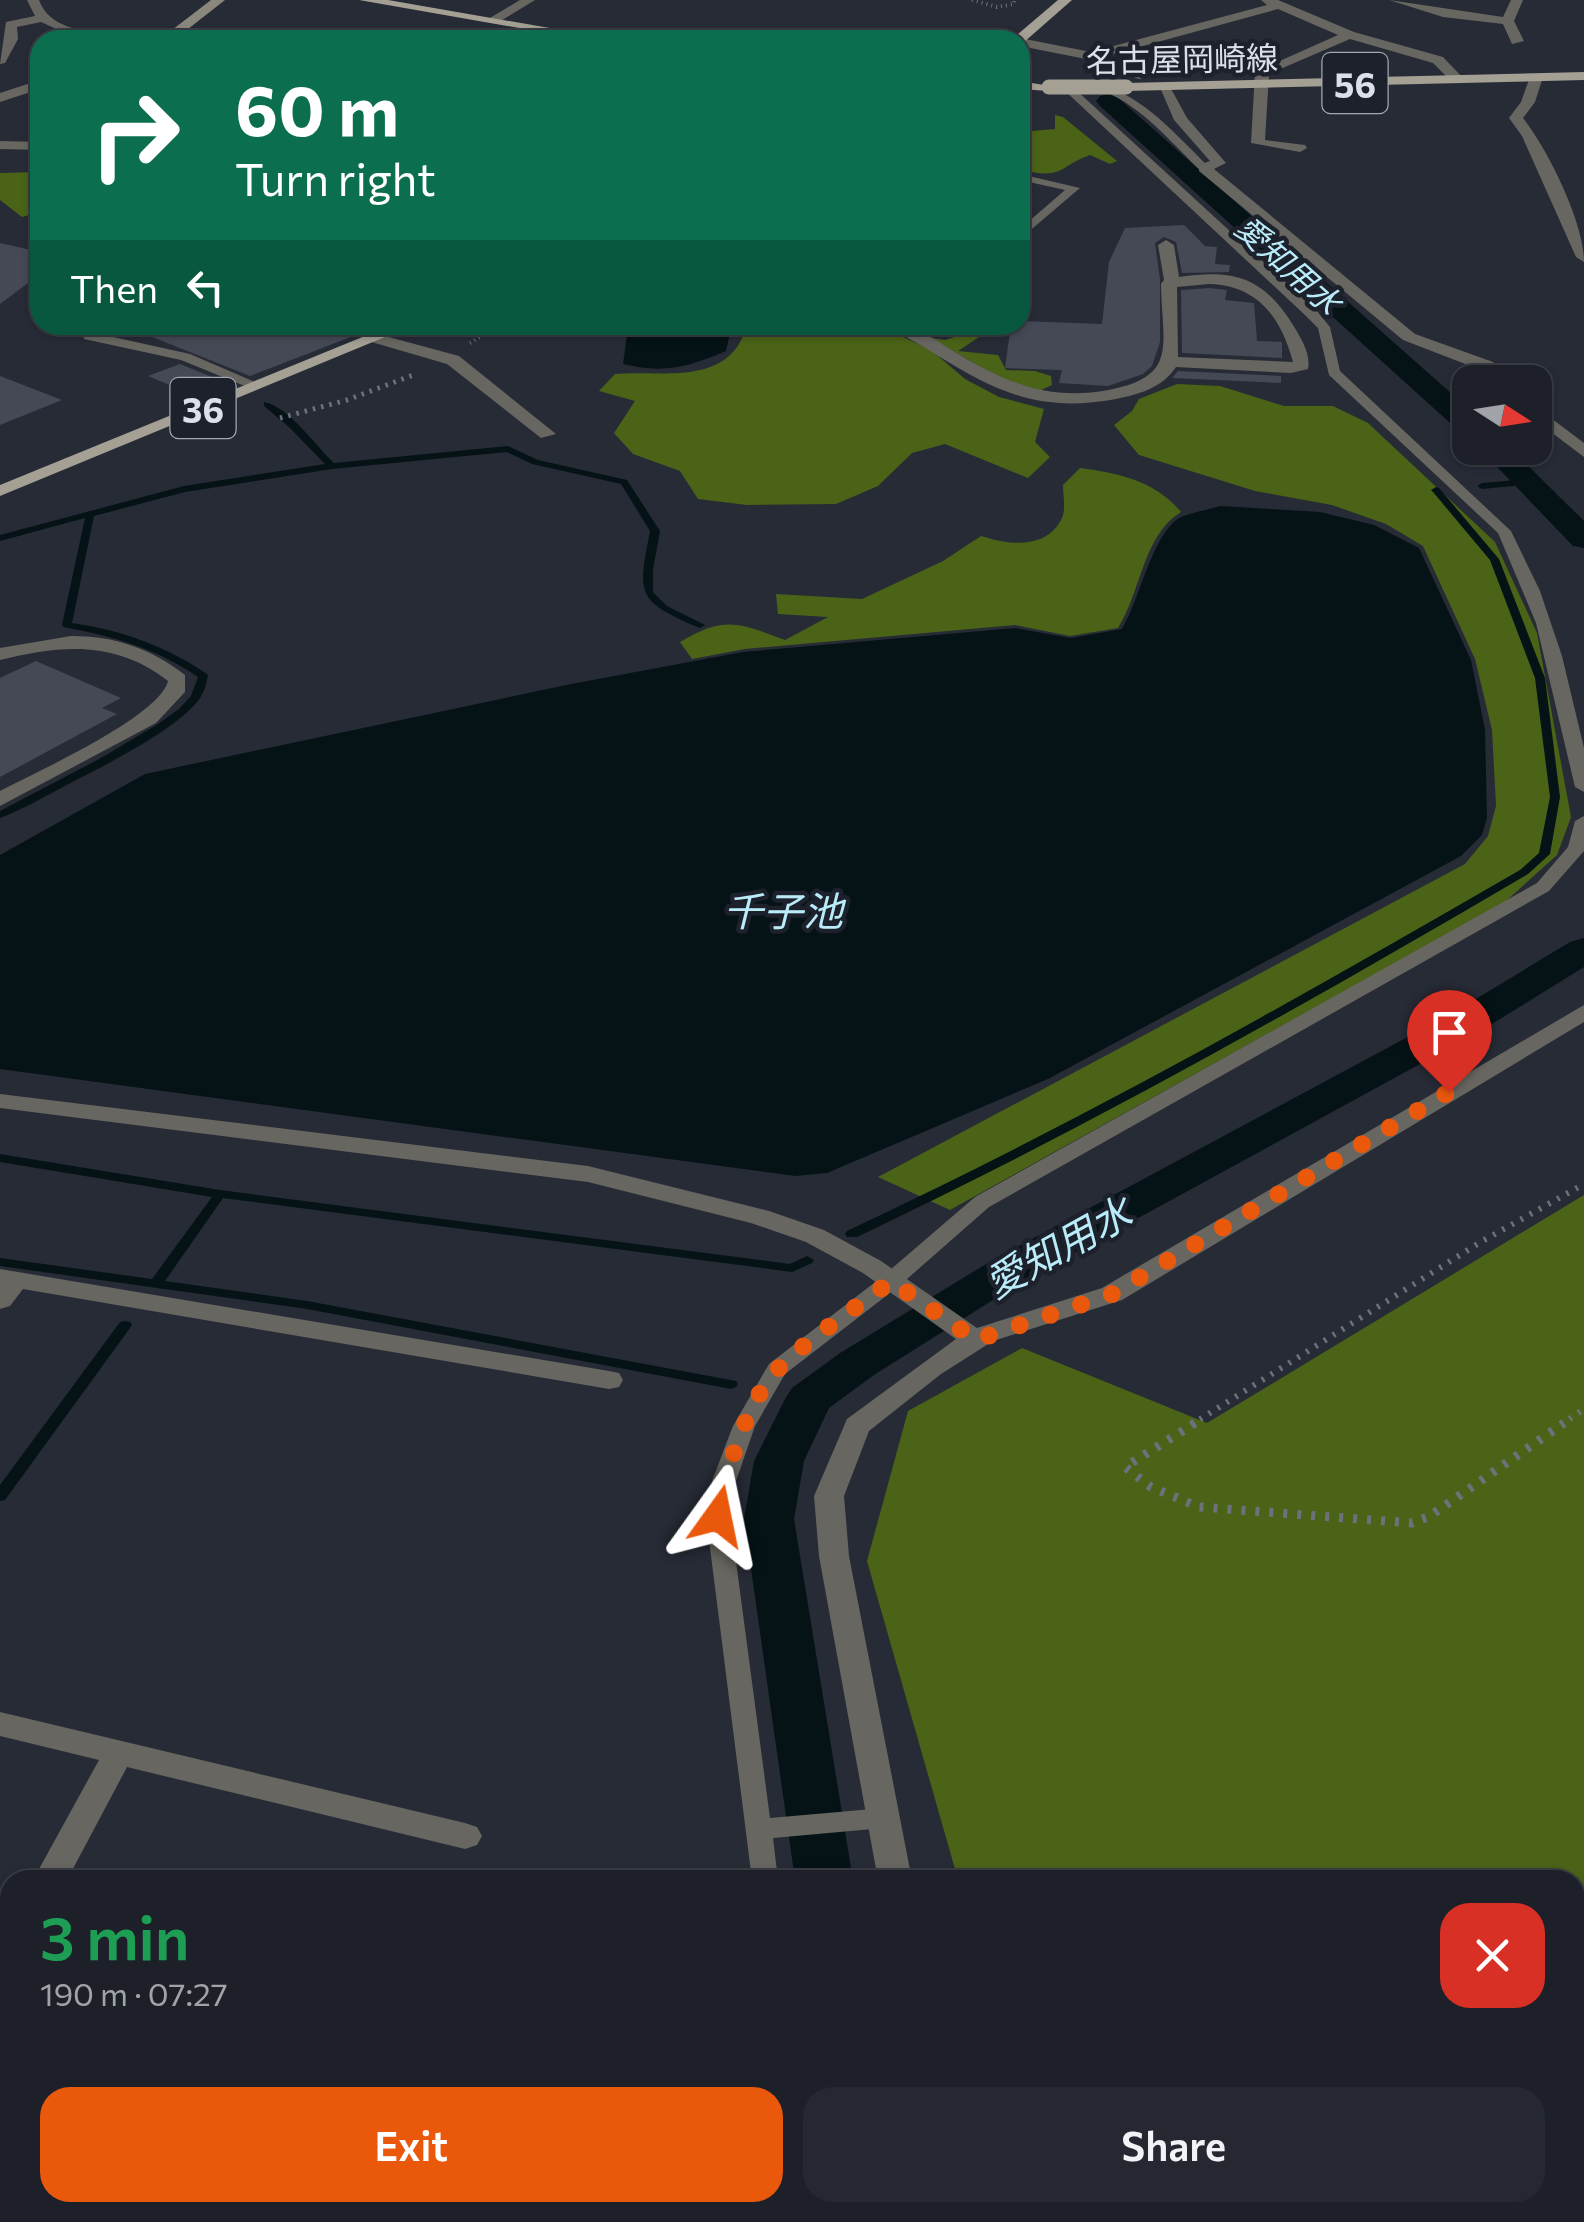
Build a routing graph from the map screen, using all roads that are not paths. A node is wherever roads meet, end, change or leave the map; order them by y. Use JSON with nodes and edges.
{"nodes":[{"id":1,"x":33,"y":0,"type":"edge"},
{"id":2,"x":219,"y":0,"type":"edge"},
{"id":3,"x":365,"y":0,"type":"edge"},
{"id":4,"x":529,"y":0,"type":"edge"},
{"id":5,"x":1066,"y":0,"type":"edge"},
{"id":6,"x":1396,"y":0,"type":"edge"},
{"id":7,"x":1517,"y":0,"type":"edge"},
{"id":8,"x":1276,"y":2,"type":"edge"},
{"id":9,"x":43,"y":18,"type":"junction"},
{"id":10,"x":494,"y":19,"type":"junction"},
{"id":11,"x":1508,"y":20,"type":"junction"},
{"id":12,"x":67,"y":30,"type":"edge"},
{"id":13,"x":179,"y":30,"type":"edge"},
{"id":14,"x":553,"y":30,"type":"edge"},
{"id":15,"x":1030,"y":31,"type":"edge"},
{"id":16,"x":1350,"y":34,"type":"junction"},
{"id":17,"x":5,"y":38,"type":"edge"},
{"id":18,"x":1518,"y":42,"type":"dead end"},
{"id":19,"x":1030,"y":43,"type":"edge"},
{"id":20,"x":1137,"y":44,"type":"junction"},
{"id":21,"x":0,"y":60,"type":"edge"},
{"id":22,"x":1140,"y":75,"type":"dead end"},
{"id":23,"x":1584,"y":76,"type":"edge"},
{"id":24,"x":1536,"y":77,"type":"junction"},
{"id":25,"x":1458,"y":80,"type":"junction"},
{"id":26,"x":1259,"y":85,"type":"junction"},
{"id":27,"x":1030,"y":86,"type":"edge"},
{"id":28,"x":30,"y":88,"type":"edge"},
{"id":29,"x":1164,"y":88,"type":"junction"},
{"id":30,"x":0,"y":98,"type":"edge"},
{"id":31,"x":0,"y":145,"type":"edge"},
{"id":32,"x":30,"y":146,"type":"edge"},
{"id":33,"x":1300,"y":148,"type":"dead end"},
{"id":34,"x":1196,"y":169,"type":"junction"},
{"id":35,"x":1030,"y":180,"type":"edge"},
{"id":36,"x":1561,"y":209,"type":"junction"},
{"id":37,"x":1584,"y":209,"type":"edge"},
{"id":38,"x":1030,"y":226,"type":"edge"},
{"id":39,"x":1166,"y":245,"type":"dead end"},
{"id":40,"x":1584,"y":256,"type":"edge"},
{"id":41,"x":1174,"y":282,"type":"junction"},
{"id":42,"x":89,"y":335,"type":"edge"},
{"id":43,"x":381,"y":335,"type":"edge"},
{"id":44,"x":914,"y":335,"type":"edge"},
{"id":45,"x":374,"y":338,"type":"junction"},
{"id":46,"x":1170,"y":362,"type":"junction"},
{"id":47,"x":1484,"y":365,"type":"edge"},
{"id":48,"x":257,"y":386,"type":"junction"},
{"id":49,"x":1552,"y":425,"type":"edge"},
{"id":50,"x":547,"y":434,"type":"dead end"},
{"id":51,"x":1584,"y":452,"type":"edge"},
{"id":52,"x":0,"y":491,"type":"edge"},
{"id":53,"x":0,"y":654,"type":"edge"},
{"id":54,"x":1584,"y":787,"type":"edge"},
{"id":55,"x":0,"y":800,"type":"edge"},
{"id":56,"x":1584,"y":821,"type":"edge"},
{"id":57,"x":1584,"y":1012,"type":"edge"},
{"id":58,"x":0,"y":1100,"type":"edge"},
{"id":59,"x":891,"y":1281,"type":"junction"},
{"id":60,"x":5,"y":1285,"type":"edge"},
{"id":61,"x":967,"y":1333,"type":"junction"},
{"id":62,"x":609,"y":1380,"type":"dead end"},
{"id":63,"x":0,"y":1724,"type":"edge"},
{"id":64,"x":119,"y":1752,"type":"junction"},
{"id":65,"x":884,"y":1818,"type":"junction"},
{"id":66,"x":758,"y":1829,"type":"junction"},
{"id":67,"x":465,"y":1836,"type":"dead end"},
{"id":68,"x":55,"y":1870,"type":"edge"},
{"id":69,"x":764,"y":1870,"type":"edge"},
{"id":70,"x":893,"y":1870,"type":"edge"}],
"edges":[{"from":1,"to":9,"type":"street"},
{"from":2,"to":13,"type":"street"},
{"from":3,"to":10,"type":"main road"},
{"from":4,"to":10,"type":"street"},
{"from":5,"to":15,"type":"main road"},
{"from":6,"to":11,"type":"street"},
{"from":7,"to":11,"type":"street"},
{"from":8,"to":16,"type":"street"},
{"from":8,"to":20,"type":"street"},
{"from":9,"to":12,"type":"street"},
{"from":9,"to":17,"type":"street"},
{"from":10,"to":14,"type":"main road"},
{"from":11,"to":18,"type":"street"},
{"from":16,"to":25,"type":"street"},
{"from":16,"to":26,"type":"street"},
{"from":17,"to":21,"type":"street"},
{"from":19,"to":20,"type":"street"},
{"from":20,"to":22,"type":"street"},
{"from":23,"to":24,"type":"main road","name":"名古屋岡崎線","number":"56"},
{"from":24,"to":25,"type":"main road","name":"名古屋岡崎線","number":"56"},
{"from":24,"to":36,"type":"street"},
{"from":25,"to":26,"type":"main road","name":"名古屋岡崎線","number":"56"},
{"from":26,"to":29,"type":"main road","name":"名古屋岡崎線","number":"56"},
{"from":26,"to":33,"type":"street"},
{"from":27,"to":29,"type":"main road","name":"名古屋岡崎線","number":"56","bridge":true},
{"from":28,"to":30,"type":"street"},
{"from":29,"to":34,"type":"street"},
{"from":31,"to":32,"type":"street"},
{"from":34,"to":47,"type":"street"},
{"from":34,"to":54,"type":"lane"},
{"from":35,"to":38,"type":"lane"},
{"from":36,"to":37,"type":"street"},
{"from":36,"to":40,"type":"street"},
{"from":39,"to":41,"type":"street"},
{"from":41,"to":46,"type":"street"},
{"from":41,"to":46,"type":"street"},
{"from":42,"to":48,"type":"lane"},
{"from":43,"to":45,"type":"main road","number":"36"},
{"from":44,"to":46,"type":"street"},
{"from":45,"to":48,"type":"main road","number":"36"},
{"from":45,"to":50,"type":"street"},
{"from":48,"to":52,"type":"main road","number":"36"},
{"from":49,"to":51,"type":"street"},
{"from":53,"to":55,"type":"street"},
{"from":56,"to":59,"type":"lane"},
{"from":57,"to":61,"type":"street"},
{"from":58,"to":59,"type":"street"},
{"from":59,"to":61,"type":"street"},
{"from":59,"to":66,"type":"lane"},
{"from":60,"to":62,"type":"street"},
{"from":61,"to":65,"type":"street"},
{"from":63,"to":64,"type":"street"},
{"from":64,"to":67,"type":"street"},
{"from":64,"to":68,"type":"street"},
{"from":65,"to":66,"type":"lane"},
{"from":65,"to":70,"type":"street"},
{"from":66,"to":69,"type":"lane"}]}
